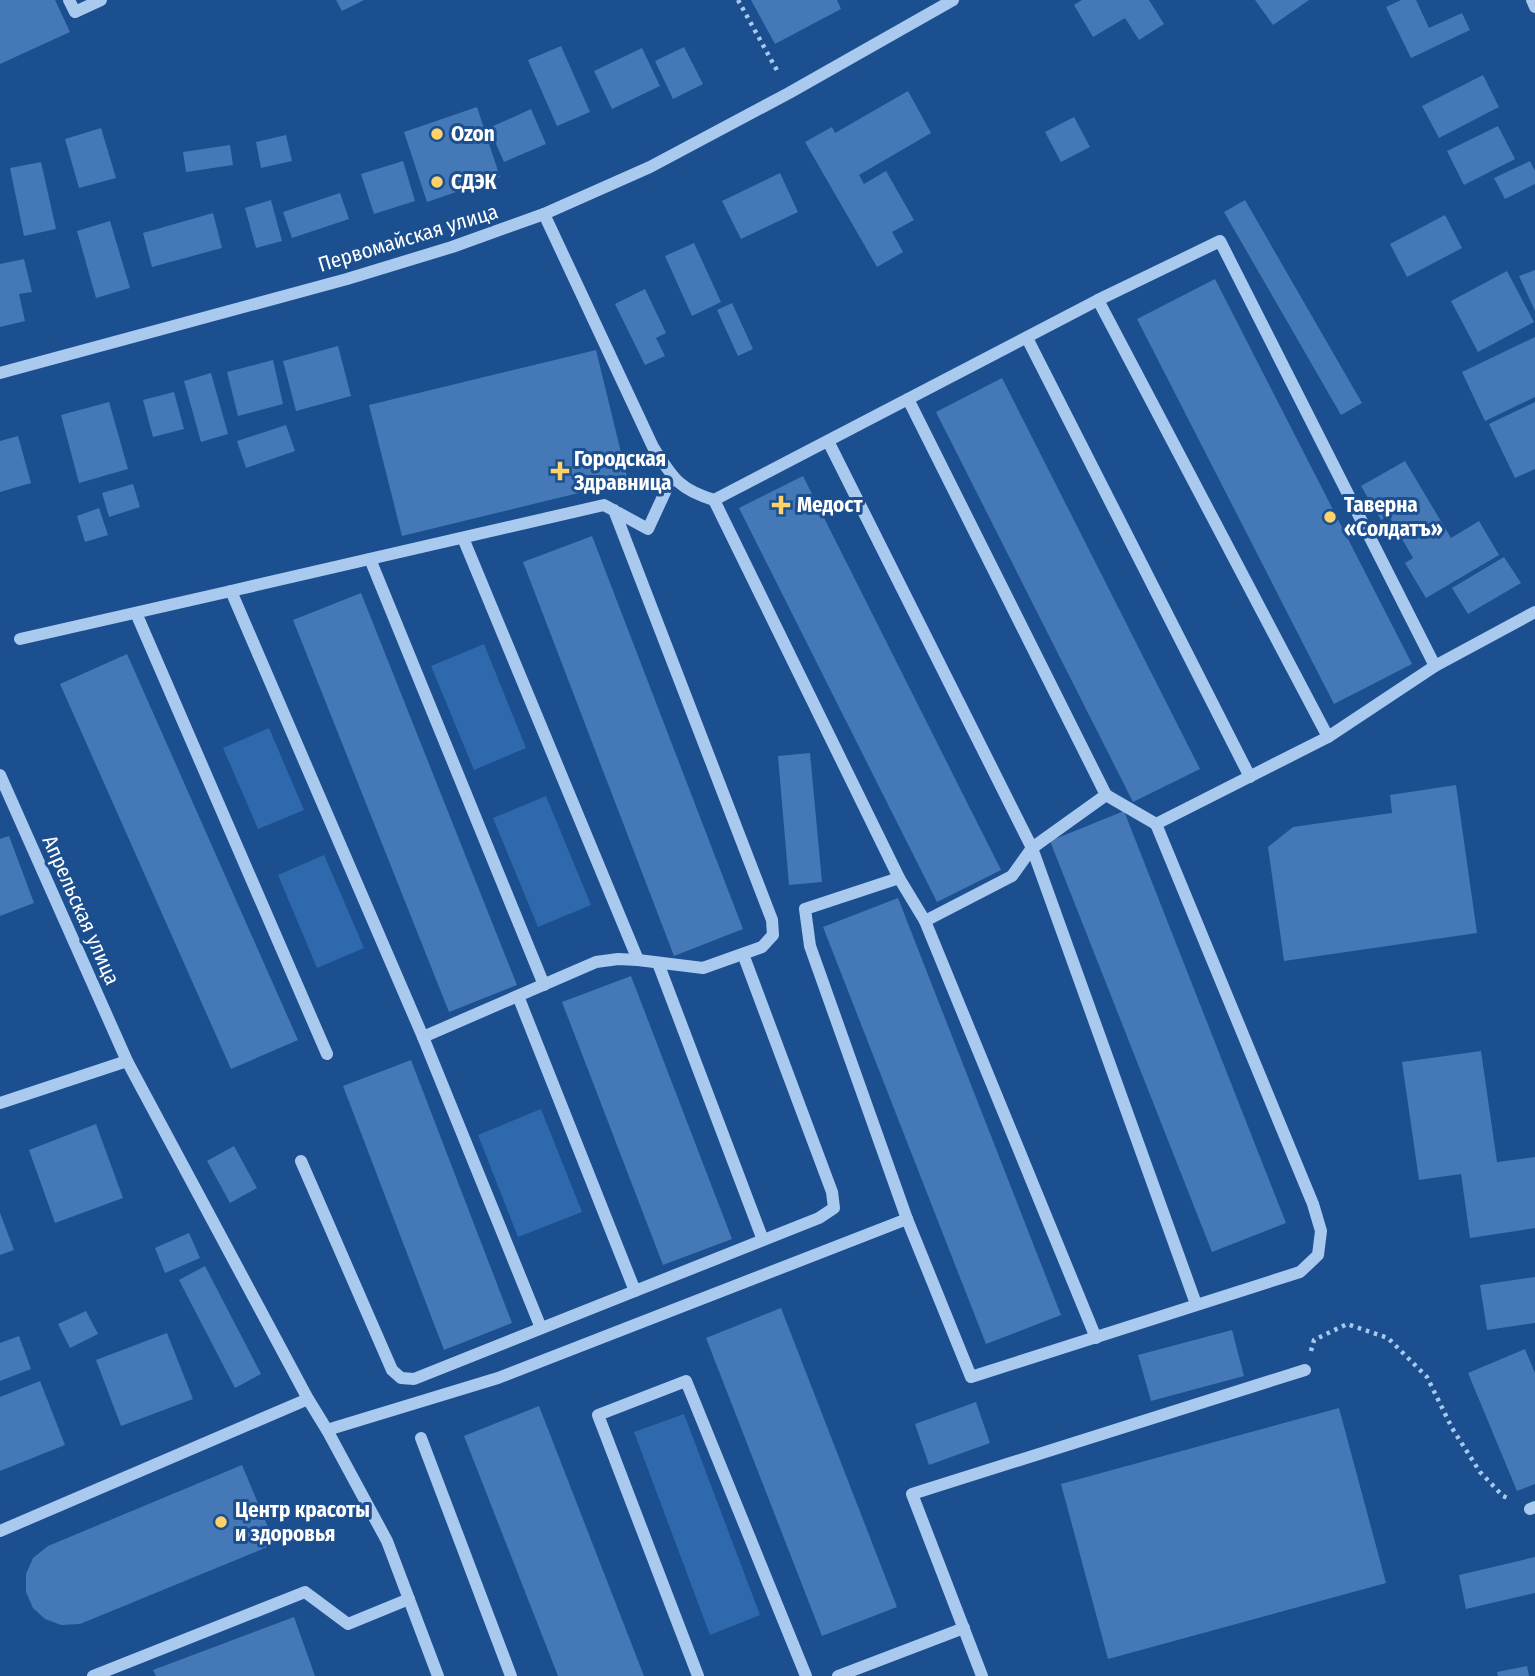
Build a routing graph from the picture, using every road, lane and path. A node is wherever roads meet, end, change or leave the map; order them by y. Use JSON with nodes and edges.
{"nodes":[{"id":1,"x":69,"y":0,"type":"edge"},
{"id":2,"x":101,"y":0,"type":"edge"},
{"id":3,"x":738,"y":0,"type":"edge"},
{"id":4,"x":953,"y":0,"type":"edge"},
{"id":5,"x":1532,"y":0,"type":"edge"},
{"id":6,"x":1535,"y":7,"type":"edge"},
{"id":7,"x":789,"y":93,"type":"junction"},
{"id":8,"x":544,"y":214,"type":"junction"},
{"id":9,"x":1098,"y":300,"type":"junction"},
{"id":10,"x":1027,"y":338,"type":"junction"},
{"id":11,"x":0,"y":373,"type":"edge"},
{"id":12,"x":908,"y":400,"type":"junction"},
{"id":13,"x":828,"y":441,"type":"junction"},
{"id":14,"x":672,"y":477,"type":"junction"},
{"id":15,"x":715,"y":500,"type":"junction"},
{"id":16,"x":614,"y":510,"type":"junction"},
{"id":17,"x":463,"y":538,"type":"junction"},
{"id":18,"x":370,"y":559,"type":"junction"},
{"id":19,"x":231,"y":591,"type":"junction"},
{"id":20,"x":1535,"y":612,"type":"edge"},
{"id":21,"x":136,"y":613,"type":"junction"},
{"id":22,"x":20,"y":639,"type":"dead end"},
{"id":23,"x":1435,"y":666,"type":"junction"},
{"id":24,"x":1328,"y":737,"type":"junction"},
{"id":25,"x":0,"y":775,"type":"edge"},
{"id":26,"x":1250,"y":777,"type":"junction"},
{"id":27,"x":1106,"y":796,"type":"junction"},
{"id":28,"x":1156,"y":824,"type":"junction"},
{"id":29,"x":1032,"y":848,"type":"junction"},
{"id":30,"x":900,"y":878,"type":"junction"},
{"id":31,"x":925,"y":921,"type":"junction"},
{"id":32,"x":743,"y":954,"type":"junction"},
{"id":33,"x":638,"y":960,"type":"junction"},
{"id":34,"x":658,"y":963,"type":"junction"},
{"id":35,"x":544,"y":985,"type":"junction"},
{"id":36,"x":518,"y":996,"type":"junction"},
{"id":37,"x":423,"y":1037,"type":"junction"},
{"id":38,"x":327,"y":1054,"type":"dead end"},
{"id":39,"x":127,"y":1061,"type":"junction"},
{"id":40,"x":0,"y":1103,"type":"edge"},
{"id":41,"x":301,"y":1161,"type":"dead end"},
{"id":42,"x":907,"y":1219,"type":"junction"},
{"id":43,"x":763,"y":1240,"type":"junction"},
{"id":44,"x":635,"y":1291,"type":"junction"},
{"id":45,"x":1196,"y":1304,"type":"junction"},
{"id":46,"x":541,"y":1328,"type":"junction"},
{"id":47,"x":1096,"y":1338,"type":"junction"},
{"id":48,"x":1305,"y":1370,"type":"joint"},
{"id":49,"x":308,"y":1399,"type":"junction"},
{"id":50,"x":327,"y":1430,"type":"junction"},
{"id":51,"x":421,"y":1438,"type":"dead end"},
{"id":52,"x":1532,"y":1508,"type":"edge"},
{"id":53,"x":0,"y":1531,"type":"edge"},
{"id":54,"x":409,"y":1599,"type":"junction"},
{"id":55,"x":964,"y":1628,"type":"junction"},
{"id":56,"x":108,"y":1673,"type":"edge"},
{"id":57,"x":93,"y":1676,"type":"edge"},
{"id":58,"x":438,"y":1676,"type":"edge"},
{"id":59,"x":511,"y":1676,"type":"edge"},
{"id":60,"x":698,"y":1676,"type":"edge"},
{"id":61,"x":806,"y":1676,"type":"edge"},
{"id":62,"x":838,"y":1676,"type":"edge"},
{"id":63,"x":982,"y":1676,"type":"edge"}],
"edges":[{"from":1,"to":2,"type":"street"},
{"from":3,"to":7,"type":"path"},
{"from":4,"to":7,"type":"street","name":"Первомайская улица"},
{"from":5,"to":6,"type":"street"},
{"from":7,"to":8,"type":"street","name":"Первомайская улица"},
{"from":8,"to":11,"type":"street","name":"Первомайская улица"},
{"from":8,"to":14,"type":"street"},
{"from":9,"to":10,"type":"street"},
{"from":9,"to":23,"type":"street"},
{"from":9,"to":24,"type":"street"},
{"from":10,"to":12,"type":"street"},
{"from":10,"to":26,"type":"street"},
{"from":12,"to":13,"type":"street"},
{"from":12,"to":27,"type":"street"},
{"from":13,"to":15,"type":"street"},
{"from":13,"to":29,"type":"street"},
{"from":14,"to":15,"type":"street"},
{"from":14,"to":16,"type":"street"},
{"from":15,"to":30,"type":"street"},
{"from":16,"to":17,"type":"street"},
{"from":16,"to":32,"type":"street"},
{"from":17,"to":18,"type":"street"},
{"from":17,"to":33,"type":"street"},
{"from":18,"to":19,"type":"street"},
{"from":18,"to":35,"type":"street"},
{"from":19,"to":21,"type":"street"},
{"from":19,"to":37,"type":"street"},
{"from":20,"to":23,"type":"street"},
{"from":21,"to":22,"type":"street"},
{"from":21,"to":38,"type":"street"},
{"from":23,"to":24,"type":"street"},
{"from":24,"to":26,"type":"street"},
{"from":25,"to":39,"type":"street","name":"Апрельская улица"},
{"from":26,"to":28,"type":"street"},
{"from":27,"to":28,"type":"street"},
{"from":27,"to":29,"type":"street"},
{"from":28,"to":45,"type":"street"},
{"from":29,"to":31,"type":"street"},
{"from":29,"to":45,"type":"street"},
{"from":30,"to":31,"type":"street"},
{"from":30,"to":42,"type":"street"},
{"from":31,"to":47,"type":"street"},
{"from":32,"to":34,"type":"street"},
{"from":32,"to":43,"type":"street"},
{"from":33,"to":34,"type":"street"},
{"from":33,"to":35,"type":"street"},
{"from":34,"to":43,"type":"street"},
{"from":35,"to":36,"type":"street"},
{"from":36,"to":37,"type":"street"},
{"from":36,"to":44,"type":"street"},
{"from":37,"to":46,"type":"street"},
{"from":39,"to":40,"type":"street"},
{"from":39,"to":49,"type":"street","name":"Апрельская улица"},
{"from":41,"to":46,"type":"street"},
{"from":42,"to":47,"type":"street"},
{"from":42,"to":50,"type":"street"},
{"from":43,"to":44,"type":"street"},
{"from":44,"to":46,"type":"street"},
{"from":45,"to":47,"type":"street"},
{"from":48,"to":52,"type":"path"},
{"from":48,"to":55,"type":"street"},
{"from":49,"to":50,"type":"street","name":"Апрельская улица"},
{"from":49,"to":53,"type":"street"},
{"from":50,"to":54,"type":"street","name":"Апрельская улица"},
{"from":51,"to":59,"type":"street"},
{"from":54,"to":56,"type":"street"},
{"from":54,"to":58,"type":"street","name":"Апрельская улица"},
{"from":55,"to":62,"type":"street"},
{"from":55,"to":63,"type":"street"},
{"from":56,"to":57,"type":"street"},
{"from":60,"to":61,"type":"street"}]}
